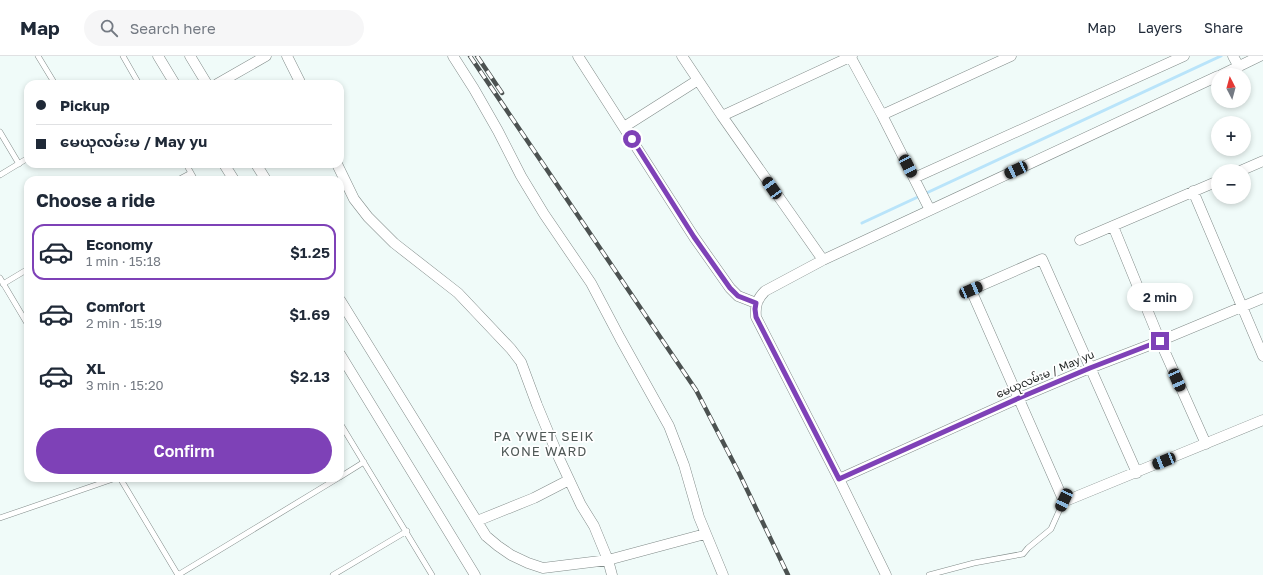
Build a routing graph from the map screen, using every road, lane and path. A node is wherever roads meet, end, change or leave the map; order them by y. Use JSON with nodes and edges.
{"nodes":[{"id":1,"x":38,"y":56,"type":"edge"},
{"id":2,"x":123,"y":56,"type":"edge"},
{"id":3,"x":158,"y":56,"type":"edge"},
{"id":4,"x":190,"y":56,"type":"edge"},
{"id":5,"x":266,"y":56,"type":"edge"},
{"id":6,"x":287,"y":56,"type":"edge"},
{"id":7,"x":453,"y":56,"type":"edge"},
{"id":8,"x":578,"y":56,"type":"edge"},
{"id":9,"x":682,"y":56,"type":"edge"},
{"id":10,"x":851,"y":56,"type":"edge"},
{"id":11,"x":1011,"y":56,"type":"edge"},
{"id":12,"x":1184,"y":56,"type":"edge"},
{"id":13,"x":1260,"y":56,"type":"edge"},
{"id":14,"x":1236,"y":61,"type":"edge"},
{"id":15,"x":1228,"y":68,"type":"edge"},
{"id":16,"x":1211,"y":79,"type":"edge"},
{"id":17,"x":53,"y":80,"type":"edge"},
{"id":18,"x":137,"y":80,"type":"edge"},
{"id":19,"x":173,"y":80,"type":"edge"},
{"id":20,"x":205,"y":80,"type":"edge"},
{"id":21,"x":225,"y":80,"type":"edge"},
{"id":22,"x":299,"y":80,"type":"edge"},
{"id":23,"x":698,"y":80,"type":"junction"},
{"id":24,"x":882,"y":115,"type":"junction"},
{"id":25,"x":722,"y":116,"type":"junction"},
{"id":26,"x":624,"y":127,"type":"junction"},
{"id":27,"x":0,"y":132,"type":"edge"},
{"id":28,"x":24,"y":161,"type":"edge"},
{"id":29,"x":1263,"y":161,"type":"edge"},
{"id":30,"x":19,"y":164,"type":"junction"},
{"id":31,"x":1251,"y":166,"type":"edge"},
{"id":32,"x":188,"y":168,"type":"edge"},
{"id":33,"x":191,"y":173,"type":"junction"},
{"id":34,"x":0,"y":175,"type":"edge"},
{"id":35,"x":185,"y":176,"type":"edge"},
{"id":36,"x":193,"y":176,"type":"edge"},
{"id":37,"x":344,"y":178,"type":"edge"},
{"id":38,"x":914,"y":178,"type":"junction"},
{"id":39,"x":1211,"y":184,"type":"edge"},
{"id":40,"x":1193,"y":191,"type":"junction"},
{"id":41,"x":929,"y":208,"type":"junction"},
{"id":42,"x":1113,"y":226,"type":"junction"},
{"id":43,"x":1080,"y":240,"type":"dead end"},
{"id":44,"x":823,"y":260,"type":"junction"},
{"id":45,"x":24,"y":272,"type":"edge"},
{"id":46,"x":0,"y":278,"type":"edge"},
{"id":47,"x":3,"y":284,"type":"junction"},
{"id":48,"x":1263,"y":298,"type":"edge"},
{"id":49,"x":756,"y":303,"type":"junction"},
{"id":50,"x":344,"y":306,"type":"edge"},
{"id":51,"x":1242,"y":306,"type":"junction"},
{"id":52,"x":24,"y":318,"type":"edge"},
{"id":53,"x":1160,"y":341,"type":"junction"},
{"id":54,"x":1263,"y":356,"type":"edge"},
{"id":55,"x":344,"y":361,"type":"edge"},
{"id":56,"x":1090,"y":368,"type":"junction"},
{"id":57,"x":1019,"y":398,"type":"junction"},
{"id":58,"x":1263,"y":420,"type":"edge"},
{"id":59,"x":344,"y":430,"type":"edge"},
{"id":60,"x":1206,"y":444,"type":"junction"},
{"id":61,"x":364,"y":462,"type":"junction"},
{"id":62,"x":1136,"y":473,"type":"junction"},
{"id":63,"x":344,"y":474,"type":"edge"},
{"id":64,"x":839,"y":479,"type":"junction"},
{"id":65,"x":569,"y":480,"type":"junction"},
{"id":66,"x":104,"y":482,"type":"edge"},
{"id":67,"x":122,"y":482,"type":"edge"},
{"id":68,"x":331,"y":482,"type":"edge"},
{"id":69,"x":1064,"y":500,"type":"junction"},
{"id":70,"x":0,"y":518,"type":"edge"},
{"id":71,"x":477,"y":521,"type":"junction"},
{"id":72,"x":406,"y":531,"type":"junction"},
{"id":73,"x":705,"y":534,"type":"junction"},
{"id":74,"x":608,"y":560,"type":"junction"},
{"id":75,"x":333,"y":575,"type":"edge"},
{"id":76,"x":432,"y":575,"type":"edge"},
{"id":77,"x":474,"y":575,"type":"edge"},
{"id":78,"x":612,"y":575,"type":"edge"},
{"id":79,"x":722,"y":575,"type":"edge"},
{"id":80,"x":886,"y":575,"type":"edge"},
{"id":81,"x":929,"y":575,"type":"edge"}],
"edges":[{"from":1,"to":17,"type":"lane"},
{"from":2,"to":18,"type":"lane"},
{"from":3,"to":19,"type":"street"},
{"from":4,"to":20,"type":"street"},
{"from":5,"to":21,"type":"street"},
{"from":6,"to":22,"type":"street"},
{"from":7,"to":73,"type":"street"},
{"from":8,"to":26,"type":"street"},
{"from":9,"to":23,"type":"street"},
{"from":10,"to":24,"type":"street"},
{"from":10,"to":25,"type":"street"},
{"from":11,"to":24,"type":"street"},
{"from":12,"to":38,"type":"street"},
{"from":13,"to":14,"type":"street"},
{"from":14,"to":15,"type":"street"},
{"from":16,"to":41,"type":"street"},
{"from":23,"to":25,"type":"street"},
{"from":23,"to":26,"type":"street"},
{"from":24,"to":38,"type":"street"},
{"from":25,"to":44,"type":"street"},
{"from":26,"to":49,"type":"street"},
{"from":27,"to":30,"type":"lane"},
{"from":28,"to":30,"type":"lane"},
{"from":29,"to":31,"type":"street"},
{"from":30,"to":34,"type":"lane"},
{"from":32,"to":33,"type":"lane"},
{"from":33,"to":35,"type":"lane"},
{"from":33,"to":36,"type":"lane"},
{"from":37,"to":65,"type":"street"},
{"from":38,"to":41,"type":"street"},
{"from":39,"to":40,"type":"street"},
{"from":40,"to":42,"type":"street"},
{"from":40,"to":51,"type":"street"},
{"from":41,"to":44,"type":"street"},
{"from":42,"to":43,"type":"street"},
{"from":42,"to":53,"type":"street"},
{"from":44,"to":49,"type":"street"},
{"from":45,"to":47,"type":"lane"},
{"from":46,"to":47,"type":"lane"},
{"from":47,"to":52,"type":"lane"},
{"from":48,"to":51,"type":"street","name":"မေယုလမ်းမ / May yu"},
{"from":49,"to":64,"type":"street"},
{"from":50,"to":71,"type":"street"},
{"from":51,"to":53,"type":"street","name":"မေယုလမ်းမ / May yu"},
{"from":51,"to":54,"type":"street"},
{"from":53,"to":56,"type":"street","name":"မေယုလမ်းမ / May yu"},
{"from":53,"to":60,"type":"street"},
{"from":55,"to":77,"type":"street"},
{"from":56,"to":57,"type":"street","name":"မေယုလမ်းမ / May yu"},
{"from":56,"to":57,"type":"street"},
{"from":56,"to":62,"type":"street"},
{"from":57,"to":64,"type":"street","name":"မေယုလမ်းမ / May yu"},
{"from":57,"to":69,"type":"street"},
{"from":58,"to":60,"type":"street"},
{"from":59,"to":61,"type":"lane"},
{"from":60,"to":62,"type":"street"},
{"from":61,"to":63,"type":"lane"},
{"from":61,"to":72,"type":"lane"},
{"from":62,"to":69,"type":"street"},
{"from":64,"to":80,"type":"street"},
{"from":65,"to":71,"type":"street"},
{"from":65,"to":74,"type":"street"},
{"from":66,"to":70,"type":"lane"},
{"from":67,"to":68,"type":"lane"},
{"from":69,"to":81,"type":"lane"},
{"from":71,"to":74,"type":"street"},
{"from":72,"to":75,"type":"lane"},
{"from":72,"to":76,"type":"lane"},
{"from":73,"to":74,"type":"street"},
{"from":73,"to":79,"type":"street"},
{"from":74,"to":78,"type":"street"}]}
